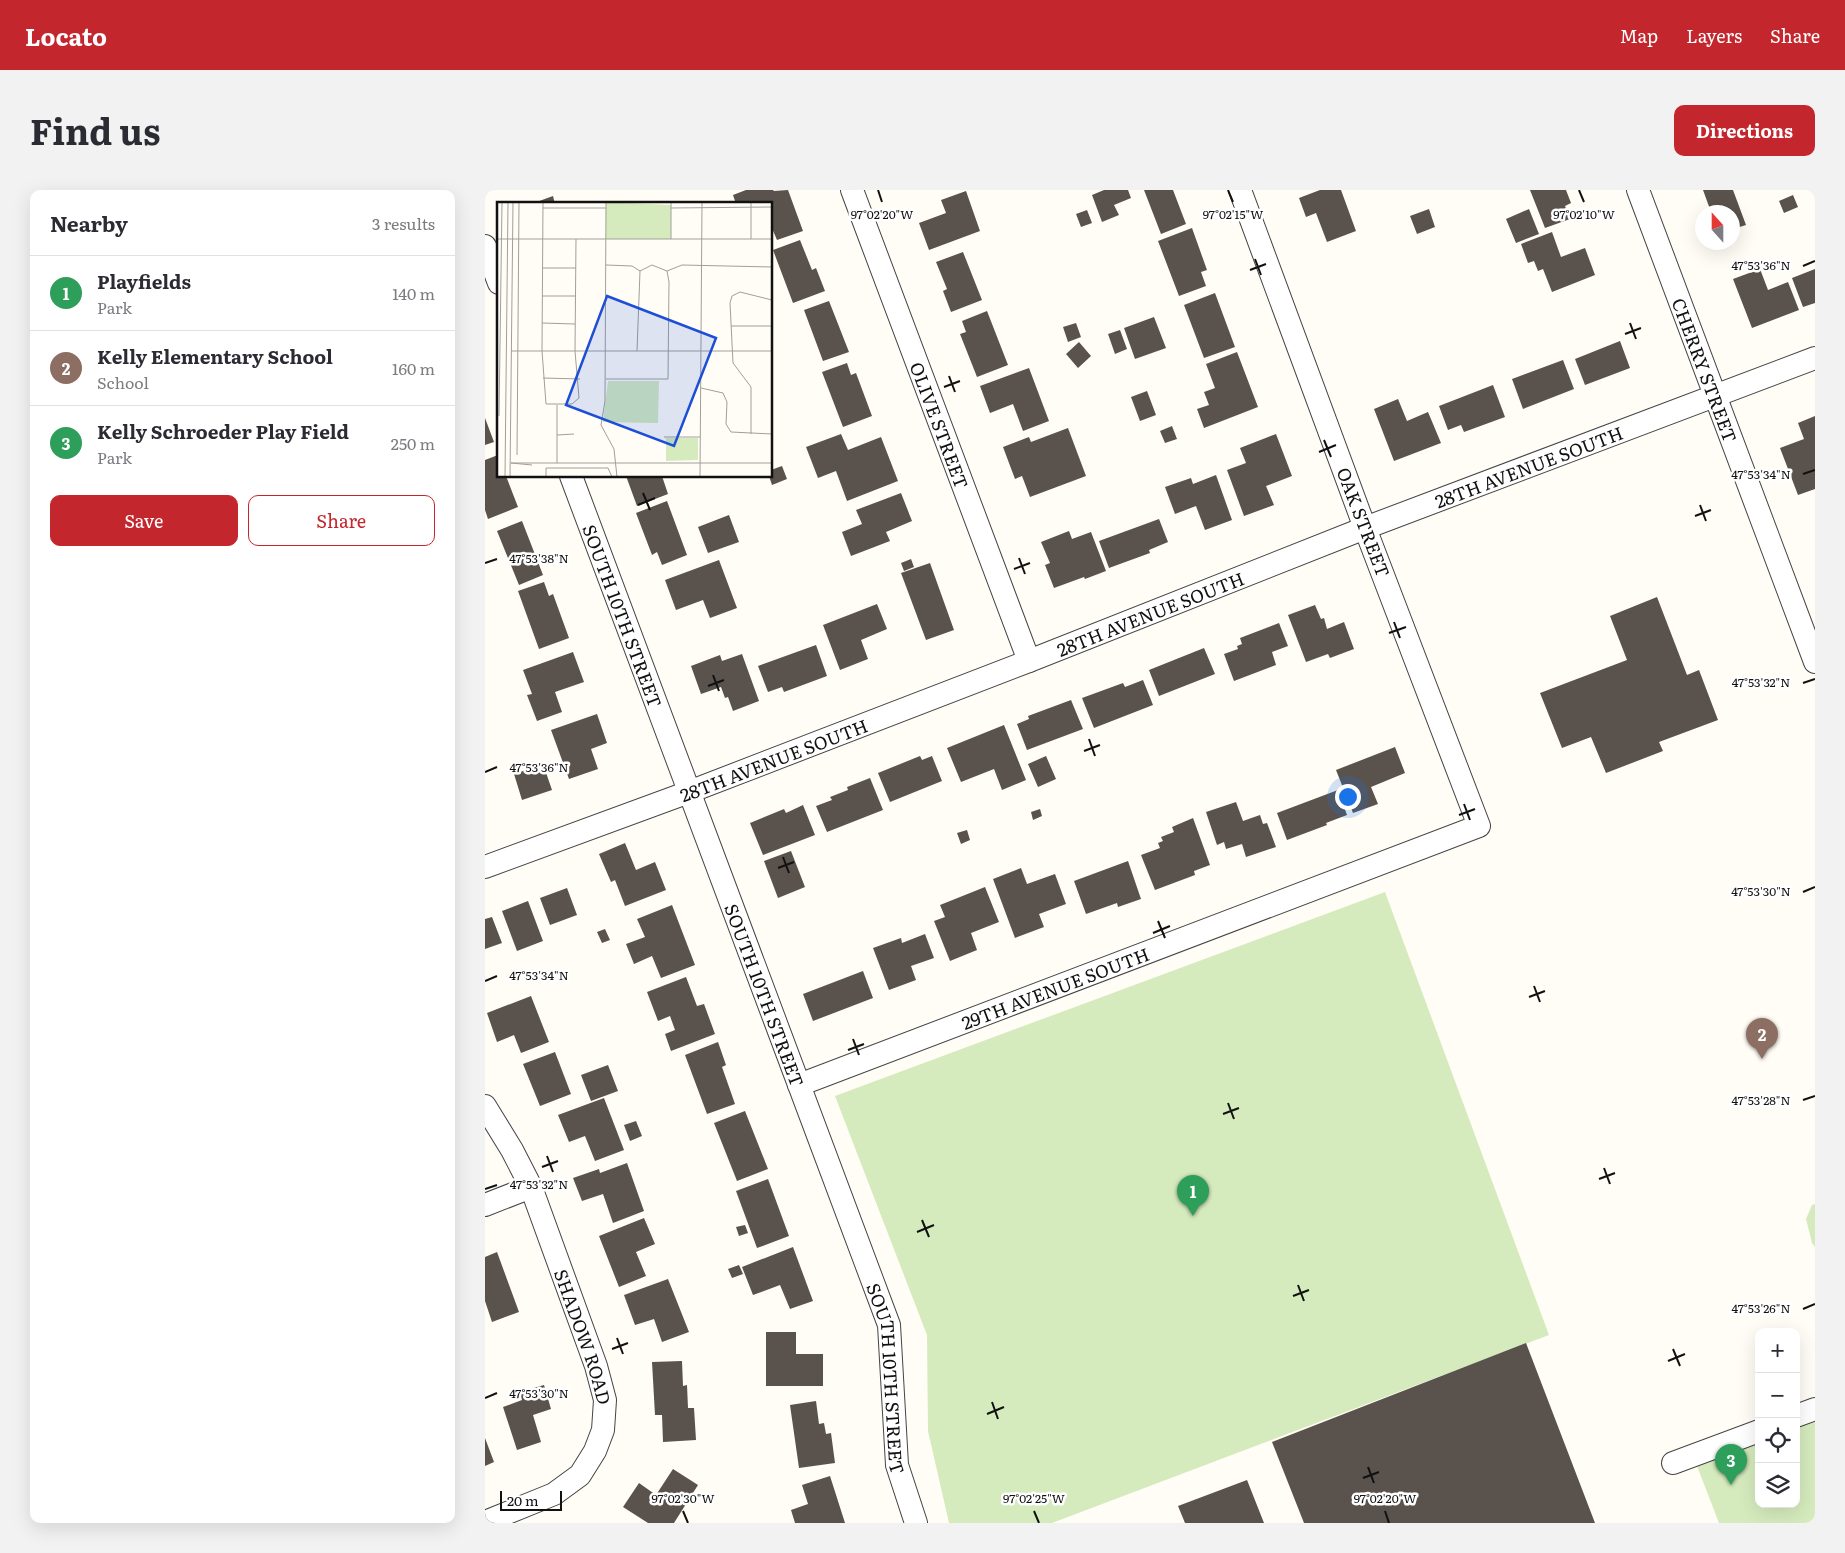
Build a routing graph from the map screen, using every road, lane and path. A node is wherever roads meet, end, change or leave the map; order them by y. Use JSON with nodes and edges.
{"nodes":[{"id":1,"x":853,"y":190,"type":"edge"},
{"id":2,"x":1240,"y":190,"type":"edge"},
{"id":3,"x":1638,"y":190,"type":"edge"},
{"id":4,"x":485,"y":246,"type":"edge"},
{"id":5,"x":497,"y":278,"type":"edge"},
{"id":6,"x":1815,"y":358,"type":"edge"},
{"id":7,"x":1715,"y":396,"type":"junction"},
{"id":8,"x":572,"y":478,"type":"edge"},
{"id":9,"x":1365,"y":528,"type":"junction"},
{"id":10,"x":1029,"y":661,"type":"junction"},
{"id":11,"x":1815,"y":662,"type":"edge"},
{"id":12,"x":689,"y":792,"type":"junction"},
{"id":13,"x":1479,"y":826,"type":"joint"},
{"id":14,"x":485,"y":867,"type":"edge"},
{"id":15,"x":799,"y":1085,"type":"junction"},
{"id":16,"x":485,"y":1106,"type":"edge"},
{"id":17,"x":531,"y":1187,"type":"junction"},
{"id":18,"x":485,"y":1205,"type":"edge"},
{"id":19,"x":1815,"y":1409,"type":"edge"},
{"id":20,"x":1800,"y":1415,"type":"edge"},
{"id":21,"x":1755,"y":1432,"type":"edge"},
{"id":22,"x":1673,"y":1463,"type":"dead end"},
{"id":23,"x":485,"y":1522,"type":"edge"},
{"id":24,"x":916,"y":1523,"type":"edge"}],
"edges":[{"from":1,"to":10,"type":"street","name":"OLIVE STREET"},
{"from":2,"to":9,"type":"street","name":"OAK STREET"},
{"from":3,"to":7,"type":"street","name":"CHERRY STREET"},
{"from":4,"to":5,"type":"street"},
{"from":6,"to":7,"type":"street","name":"28TH AVENUE SOUTH"},
{"from":7,"to":9,"type":"street","name":"28TH AVENUE SOUTH"},
{"from":7,"to":11,"type":"street","name":"CHERRY STREET"},
{"from":8,"to":12,"type":"street","name":"SOUTH 10TH STREET"},
{"from":9,"to":10,"type":"street","name":"28TH AVENUE SOUTH"},
{"from":9,"to":13,"type":"street","name":"OAK STREET"},
{"from":10,"to":12,"type":"street","name":"28TH AVENUE SOUTH"},
{"from":12,"to":14,"type":"street","name":"28TH AVENUE SOUTH"},
{"from":12,"to":15,"type":"street","name":"SOUTH 10TH STREET"},
{"from":13,"to":15,"type":"street","name":"29TH AVENUE SOUTH"},
{"from":15,"to":24,"type":"street","name":"SOUTH 10TH STREET"},
{"from":16,"to":17,"type":"street","name":"SHADOW ROAD"},
{"from":17,"to":18,"type":"street"},
{"from":17,"to":23,"type":"street","name":"SHADOW ROAD"},
{"from":19,"to":20,"type":"street"},
{"from":21,"to":22,"type":"street"}]}
